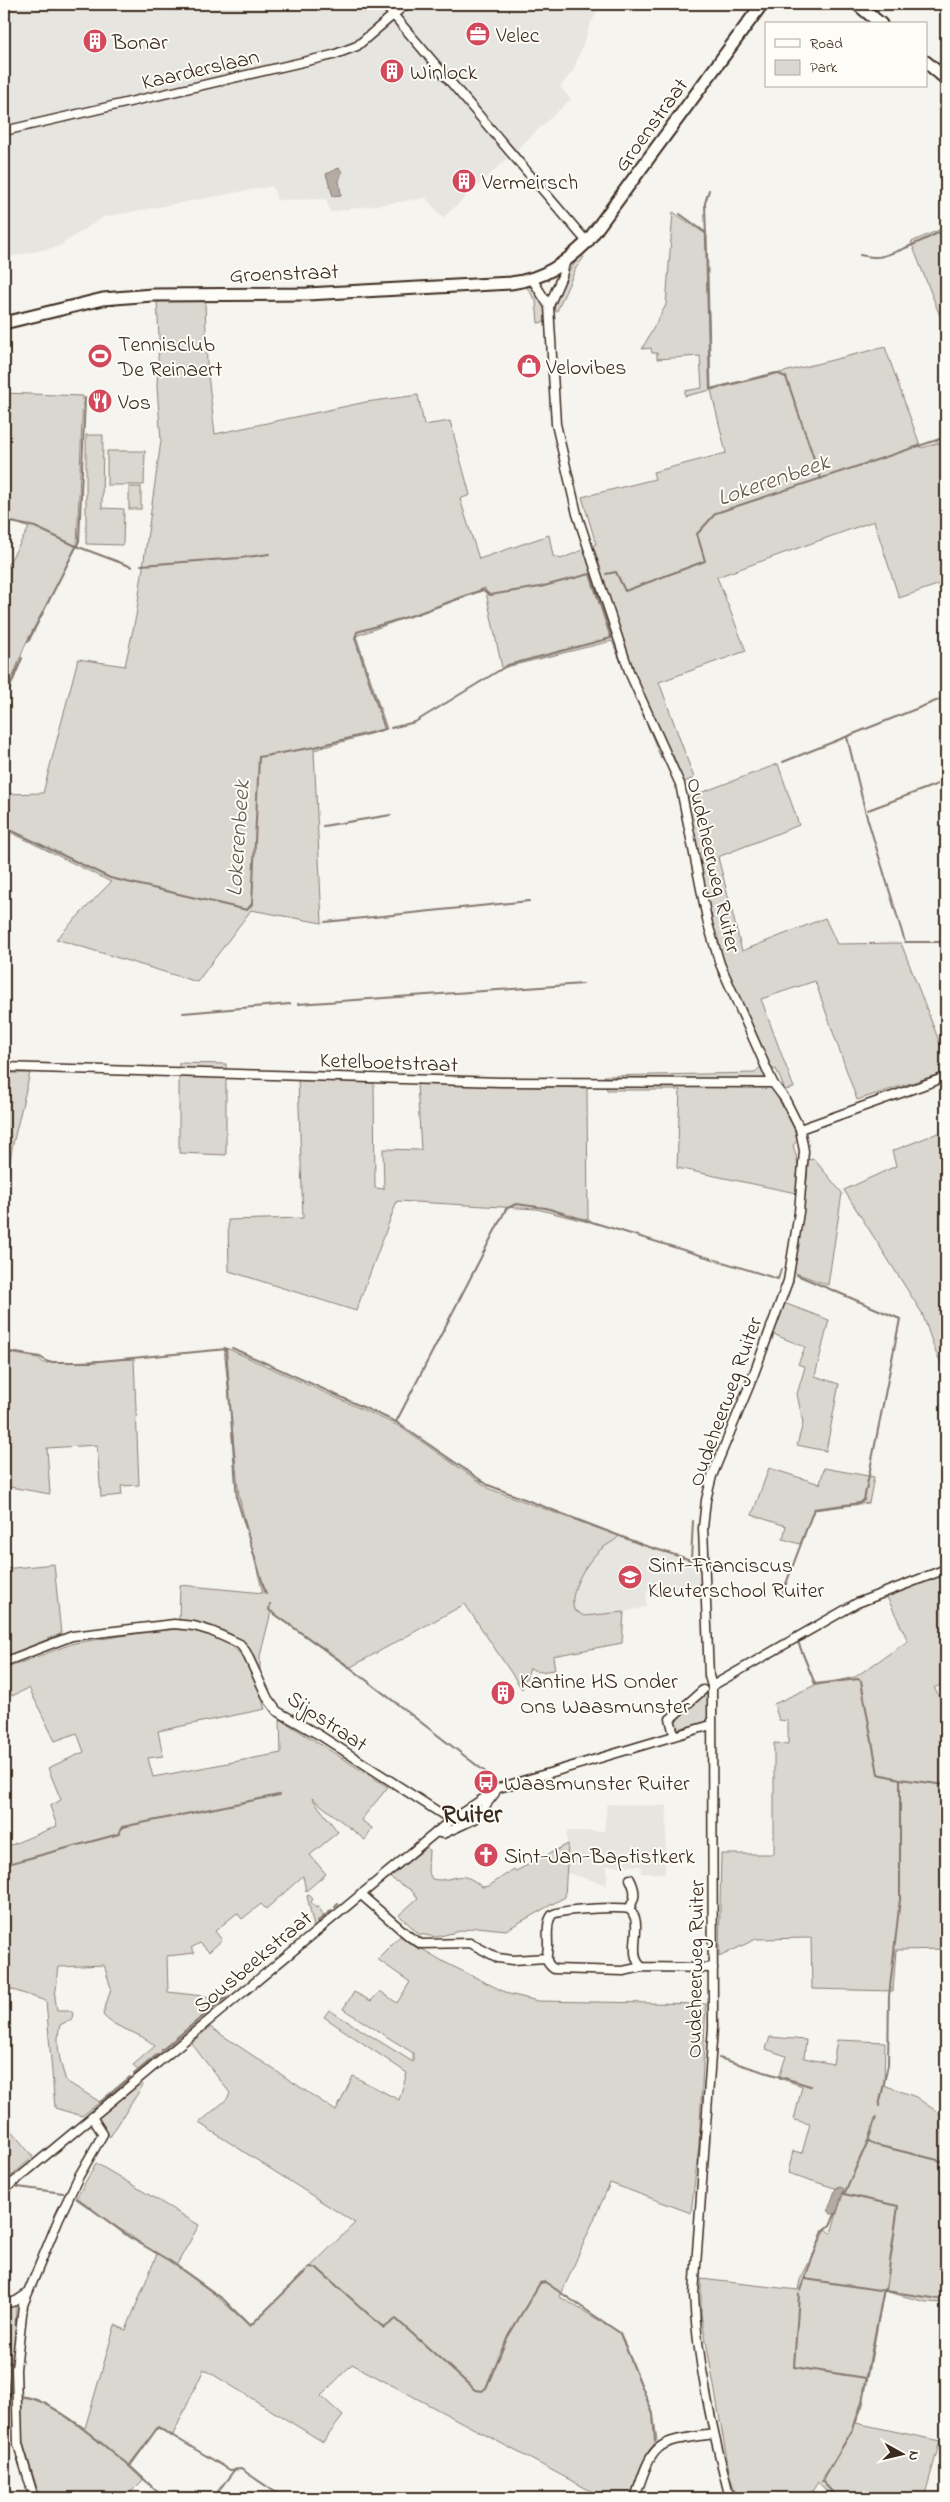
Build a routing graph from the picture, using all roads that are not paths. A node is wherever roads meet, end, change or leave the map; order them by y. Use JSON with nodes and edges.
{"nodes":[{"id":1,"x":384,"y":4,"type":"edge"},
{"id":2,"x":406,"y":4,"type":"edge"},
{"id":3,"x":762,"y":4,"type":"edge"},
{"id":4,"x":857,"y":4,"type":"edge"},
{"id":5,"x":393,"y":15,"type":"junction"},
{"id":6,"x":879,"y":22,"type":"edge"},
{"id":7,"x":928,"y":64,"type":"edge"},
{"id":8,"x":946,"y":79,"type":"edge"},
{"id":9,"x":4,"y":131,"type":"edge"},
{"id":10,"x":587,"y":242,"type":"junction"},
{"id":11,"x":565,"y":263,"type":"junction"},
{"id":12,"x":532,"y":280,"type":"junction"},
{"id":13,"x":549,"y":306,"type":"junction"},
{"id":14,"x":4,"y":324,"type":"edge"},
{"id":15,"x":4,"y":1067,"type":"edge"},
{"id":16,"x":946,"y":1077,"type":"edge"},
{"id":17,"x":773,"y":1083,"type":"junction"},
{"id":18,"x":800,"y":1129,"type":"junction"},
{"id":19,"x":946,"y":1569,"type":"edge"},
{"id":20,"x":4,"y":1662,"type":"edge"},
{"id":21,"x":712,"y":1686,"type":"junction"},
{"id":22,"x":703,"y":1690,"type":"dead end"},
{"id":23,"x":711,"y":1725,"type":"junction"},
{"id":24,"x":674,"y":1734,"type":"junction"},
{"id":25,"x":499,"y":1788,"type":"junction"},
{"id":26,"x":451,"y":1820,"type":"junction"},
{"id":27,"x":436,"y":1832,"type":"junction"},
{"id":28,"x":630,"y":1879,"type":"dead end"},
{"id":29,"x":360,"y":1894,"type":"junction"},
{"id":30,"x":629,"y":1909,"type":"junction"},
{"id":31,"x":546,"y":1958,"type":"junction"},
{"id":32,"x":642,"y":1967,"type":"junction"},
{"id":33,"x":713,"y":1968,"type":"junction"},
{"id":34,"x":92,"y":2117,"type":"junction"},
{"id":35,"x":4,"y":2190,"type":"edge"},
{"id":36,"x":25,"y":2295,"type":"junction"},
{"id":37,"x":4,"y":2304,"type":"edge"},
{"id":38,"x":714,"y":2434,"type":"junction"},
{"id":39,"x":34,"y":2498,"type":"edge"},
{"id":40,"x":635,"y":2498,"type":"edge"},
{"id":41,"x":730,"y":2498,"type":"edge"}],
"edges":[{"from":1,"to":5,"type":"street"},
{"from":2,"to":5,"type":"street","name":"Kaarderslaan"},
{"from":3,"to":10,"type":"street","name":"Groenstraat"},
{"from":4,"to":6,"type":"street"},
{"from":5,"to":9,"type":"street","name":"Kaarderslaan"},
{"from":5,"to":10,"type":"street"},
{"from":7,"to":8,"type":"street"},
{"from":10,"to":11,"type":"street","name":"Groenstraat"},
{"from":11,"to":12,"type":"street","name":"Groenstraat"},
{"from":11,"to":13,"type":"street","name":"Groenstraat"},
{"from":12,"to":13,"type":"street"},
{"from":12,"to":14,"type":"street","name":"Groenstraat"},
{"from":13,"to":17,"type":"street","name":"Oudeheerweg Ruiter"},
{"from":15,"to":17,"type":"street","name":"Ketelboetstraat"},
{"from":16,"to":18,"type":"street"},
{"from":17,"to":18,"type":"street","name":"Oudeheerweg Ruiter"},
{"from":18,"to":21,"type":"street","name":"Oudeheerweg Ruiter"},
{"from":19,"to":21,"type":"street"},
{"from":20,"to":26,"type":"street","name":"Sijpstraat"},
{"from":21,"to":23,"type":"street","name":"Oudeheerweg Ruiter"},
{"from":22,"to":24,"type":"street"},
{"from":23,"to":24,"type":"street","name":"Sousbeekstraat"},
{"from":23,"to":33,"type":"street","name":"Oudeheerweg Ruiter"},
{"from":24,"to":25,"type":"street","name":"Sousbeekstraat"},
{"from":25,"to":26,"type":"street","name":"Sousbeekstraat"},
{"from":25,"to":27,"type":"street","name":"Sousbeekstraat"},
{"from":26,"to":27,"type":"street","name":"Sousbeekstraat"},
{"from":27,"to":29,"type":"street","name":"Sousbeekstraat"},
{"from":28,"to":30,"type":"street"},
{"from":29,"to":31,"type":"street"},
{"from":29,"to":34,"type":"street","name":"Sousbeekstraat"},
{"from":30,"to":31,"type":"street"},
{"from":30,"to":32,"type":"street"},
{"from":31,"to":32,"type":"street"},
{"from":32,"to":33,"type":"street"},
{"from":33,"to":38,"type":"street","name":"Oudeheerweg Ruiter"},
{"from":34,"to":35,"type":"street","name":"Sousbeekstraat"},
{"from":34,"to":36,"type":"street"},
{"from":36,"to":37,"type":"street"},
{"from":36,"to":39,"type":"street"},
{"from":38,"to":40,"type":"street"},
{"from":38,"to":41,"type":"street","name":"Oudeheerweg Ruiter"}]}
